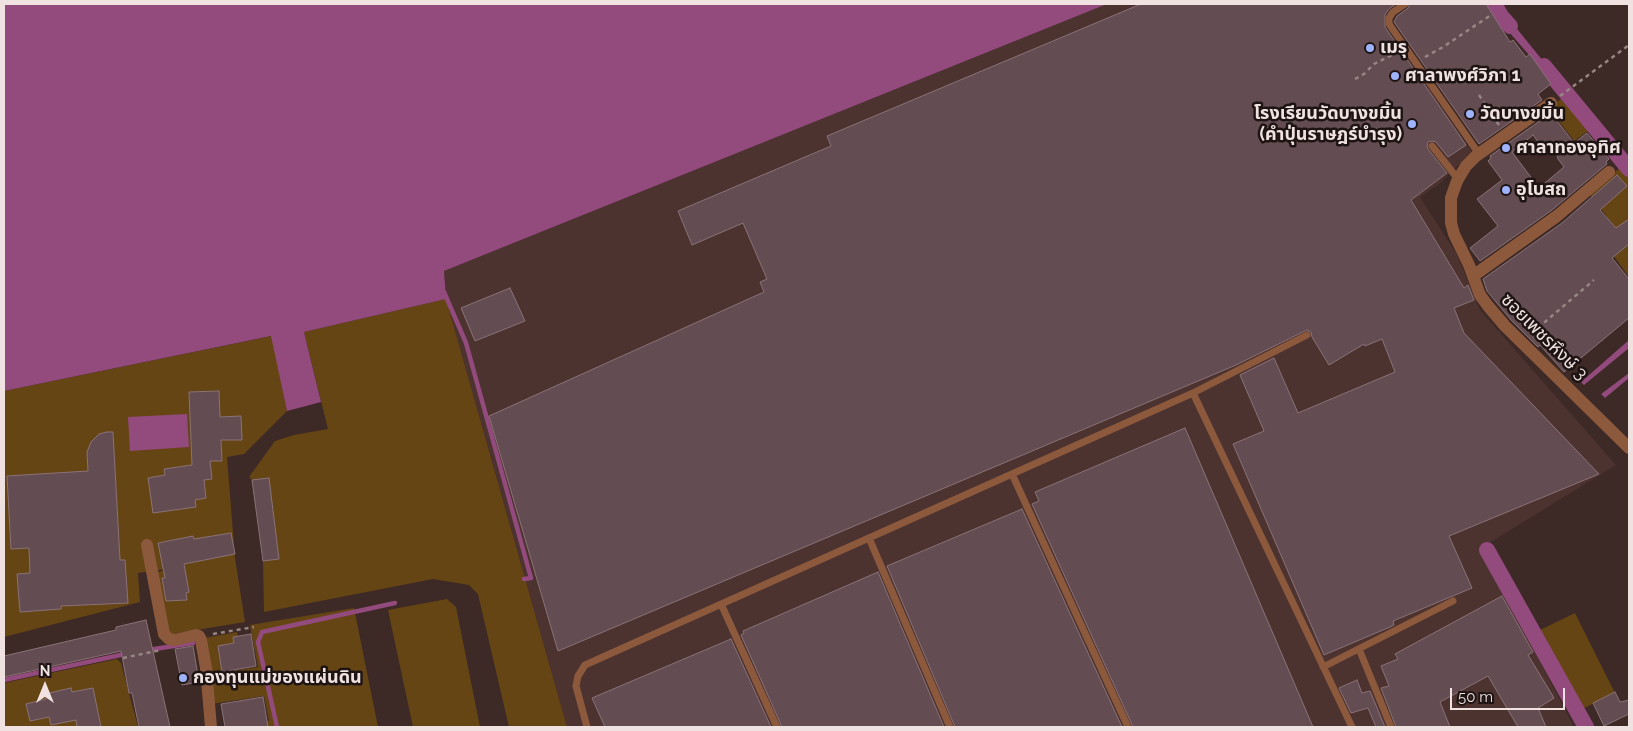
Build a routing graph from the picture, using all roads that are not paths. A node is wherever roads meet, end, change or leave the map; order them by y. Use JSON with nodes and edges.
{"nodes":[{"id":1,"x":1405,"y":4,"type":"edge"},
{"id":2,"x":1554,"y":100,"type":"road end"},
{"id":3,"x":1432,"y":146,"type":"dead end"},
{"id":4,"x":1479,"y":154,"type":"junction"},
{"id":5,"x":1610,"y":172,"type":"dead end"},
{"id":6,"x":1458,"y":180,"type":"junction"},
{"id":7,"x":1473,"y":276,"type":"junction"},
{"id":8,"x":1307,"y":335,"type":"dead end"},
{"id":9,"x":1193,"y":393,"type":"junction"},
{"id":10,"x":1629,"y":448,"type":"edge"},
{"id":11,"x":1012,"y":474,"type":"junction"},
{"id":12,"x":868,"y":538,"type":"junction"},
{"id":13,"x":147,"y":546,"type":"dead end"},
{"id":14,"x":1452,"y":601,"type":"dead end"},
{"id":15,"x":721,"y":604,"type":"junction"},
{"id":16,"x":1359,"y":649,"type":"junction"},
{"id":17,"x":1323,"y":667,"type":"junction"},
{"id":18,"x":211,"y":727,"type":"edge"},
{"id":19,"x":587,"y":727,"type":"edge"},
{"id":20,"x":777,"y":727,"type":"edge"},
{"id":21,"x":950,"y":727,"type":"edge"},
{"id":22,"x":1128,"y":727,"type":"edge"},
{"id":23,"x":1352,"y":727,"type":"edge"},
{"id":24,"x":1391,"y":727,"type":"edge"}],
"edges":[{"from":1,"to":4,"type":"lane"},
{"from":2,"to":4,"type":"street","name":"ซอยเพชรหึงษ์ 3"},
{"from":3,"to":6,"type":"lane"},
{"from":4,"to":6,"type":"street","name":"ซอยเพชรหึงษ์ 3"},
{"from":5,"to":7,"type":"street"},
{"from":6,"to":7,"type":"street","name":"ซอยเพชรหึงษ์ 3"},
{"from":7,"to":10,"type":"street","name":"ซอยเพชรหึงษ์ 3"},
{"from":8,"to":9,"type":"lane"},
{"from":9,"to":11,"type":"lane"},
{"from":9,"to":17,"type":"lane"},
{"from":11,"to":12,"type":"lane"},
{"from":11,"to":22,"type":"lane"},
{"from":12,"to":15,"type":"lane"},
{"from":12,"to":21,"type":"lane"},
{"from":13,"to":18,"type":"street"},
{"from":14,"to":16,"type":"lane"},
{"from":15,"to":19,"type":"lane"},
{"from":15,"to":20,"type":"lane"},
{"from":16,"to":17,"type":"lane"},
{"from":16,"to":24,"type":"lane"},
{"from":17,"to":23,"type":"lane"}]}
